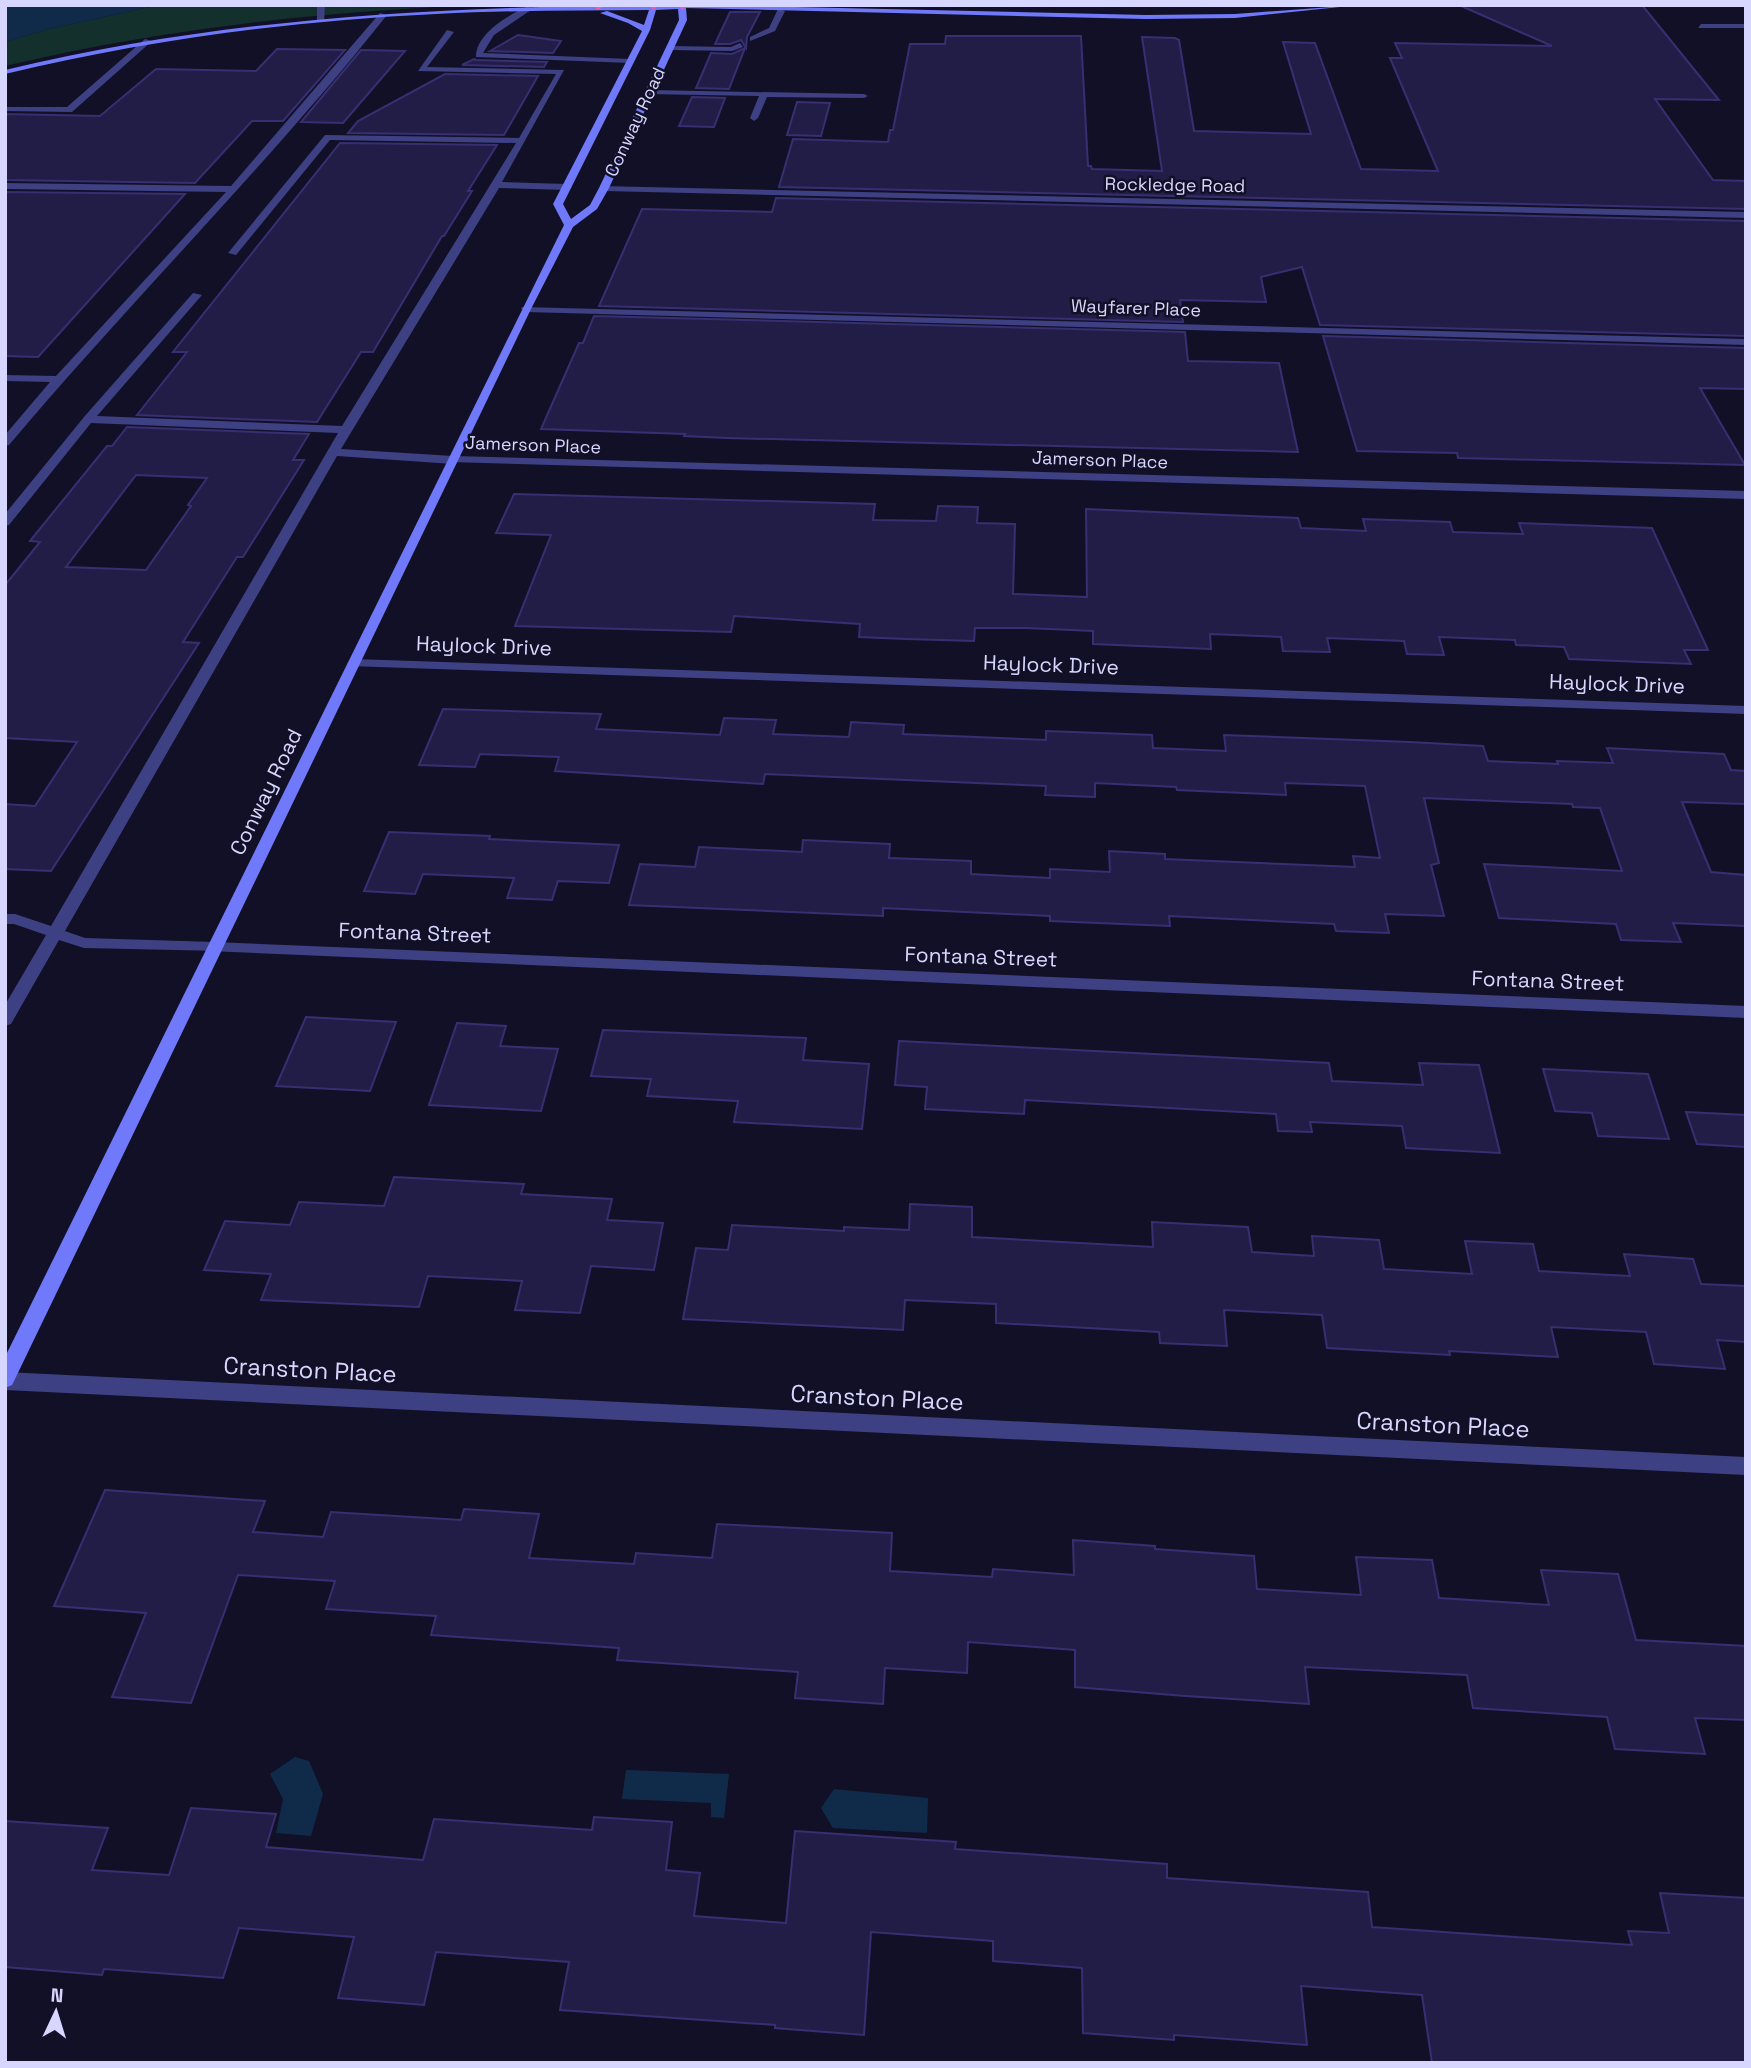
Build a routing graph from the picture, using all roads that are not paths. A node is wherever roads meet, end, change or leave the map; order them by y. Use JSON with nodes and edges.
{"nodes":[{"id":1,"x":321,"y":5,"type":"edge"},
{"id":2,"x":705,"y":5,"type":"edge"},
{"id":3,"x":812,"y":5,"type":"edge"},
{"id":4,"x":1356,"y":5,"type":"edge"},
{"id":5,"x":600,"y":6,"type":"edge"},
{"id":6,"x":653,"y":6,"type":"edge"},
{"id":7,"x":682,"y":6,"type":"edge"},
{"id":8,"x":528,"y":8,"type":"junction"},
{"id":9,"x":563,"y":8,"type":"junction"},
{"id":10,"x":498,"y":9,"type":"junction"},
{"id":11,"x":781,"y":11,"type":"junction"},
{"id":12,"x":943,"y":12,"type":"junction"},
{"id":13,"x":383,"y":15,"type":"junction"},
{"id":14,"x":321,"y":20,"type":"junction"},
{"id":15,"x":501,"y":25,"type":"junction"},
{"id":16,"x":1701,"y":26,"type":"dead end"},
{"id":17,"x":1746,"y":26,"type":"edge"},
{"id":18,"x":646,"y":30,"type":"junction"},
{"id":19,"x":450,"y":32,"type":"dead end"},
{"id":20,"x":753,"y":39,"type":"dead end"},
{"id":21,"x":148,"y":41,"type":"junction"},
{"id":22,"x":740,"y":45,"type":"dead end"},
{"id":23,"x":670,"y":48,"type":"junction"},
{"id":24,"x":630,"y":61,"type":"junction"},
{"id":25,"x":5,"y":72,"type":"edge"},
{"id":26,"x":649,"y":92,"type":"junction"},
{"id":27,"x":764,"y":94,"type":"junction"},
{"id":28,"x":864,"y":96,"type":"dead end"},
{"id":29,"x":5,"y":109,"type":"edge"},
{"id":30,"x":754,"y":118,"type":"dead end"},
{"id":31,"x":520,"y":141,"type":"junction"},
{"id":32,"x":496,"y":185,"type":"junction"},
{"id":33,"x":5,"y":186,"type":"edge"},
{"id":34,"x":566,"y":187,"type":"junction"},
{"id":35,"x":604,"y":188,"type":"junction"},
{"id":36,"x":233,"y":189,"type":"junction"},
{"id":37,"x":1746,"y":215,"type":"edge"},
{"id":38,"x":569,"y":225,"type":"junction"},
{"id":39,"x":233,"y":253,"type":"dead end"},
{"id":40,"x":197,"y":295,"type":"dead end"},
{"id":41,"x":526,"y":309,"type":"junction"},
{"id":42,"x":1746,"y":342,"type":"edge"},
{"id":43,"x":5,"y":378,"type":"edge"},
{"id":44,"x":59,"y":379,"type":"junction"},
{"id":45,"x":88,"y":418,"type":"junction"},
{"id":46,"x":346,"y":430,"type":"junction"},
{"id":47,"x":5,"y":443,"type":"edge"},
{"id":48,"x":334,"y":452,"type":"junction"},
{"id":49,"x":453,"y":460,"type":"junction"},
{"id":50,"x":1746,"y":495,"type":"edge"},
{"id":51,"x":5,"y":522,"type":"edge"},
{"id":52,"x":354,"y":663,"type":"junction"},
{"id":53,"x":1746,"y":710,"type":"edge"},
{"id":54,"x":5,"y":919,"type":"edge"},
{"id":55,"x":56,"y":933,"type":"junction"},
{"id":56,"x":215,"y":947,"type":"junction"},
{"id":57,"x":1746,"y":1012,"type":"edge"},
{"id":58,"x":5,"y":1020,"type":"edge"},
{"id":59,"x":5,"y":1380,"type":"edge"},
{"id":60,"x":1746,"y":1466,"type":"edge"}],
"edges":[{"from":1,"to":14,"type":"street"},
{"from":2,"to":7,"type":"main road"},
{"from":3,"to":12,"type":"main road"},
{"from":4,"to":12,"type":"main road"},
{"from":5,"to":6,"type":"main road"},
{"from":5,"to":9,"type":"main road"},
{"from":6,"to":7,"type":"main road"},
{"from":6,"to":18,"type":"main road","name":"Conway Road"},
{"from":7,"to":11,"type":"main road"},
{"from":7,"to":23,"type":"main road","name":"Conway Road"},
{"from":8,"to":9,"type":"main road"},
{"from":8,"to":10,"type":"main road"},
{"from":8,"to":15,"type":"street"},
{"from":9,"to":18,"type":"main road"},
{"from":10,"to":13,"type":"main road"},
{"from":10,"to":15,"type":"street"},
{"from":11,"to":12,"type":"main road"},
{"from":11,"to":20,"type":"street"},
{"from":13,"to":14,"type":"main road"},
{"from":13,"to":36,"type":"street"},
{"from":14,"to":21,"type":"main road"},
{"from":15,"to":24,"type":"street"},
{"from":16,"to":17,"type":"street"},
{"from":18,"to":24,"type":"main road","name":"Conway Road"},
{"from":19,"to":31,"type":"street"},
{"from":21,"to":25,"type":"main road"},
{"from":21,"to":29,"type":"street"},
{"from":22,"to":23,"type":"street"},
{"from":23,"to":26,"type":"main road","name":"Conway Road"},
{"from":24,"to":34,"type":"main road","name":"Conway Road"},
{"from":26,"to":27,"type":"street"},
{"from":26,"to":35,"type":"main road","name":"Conway Road"},
{"from":27,"to":28,"type":"street"},
{"from":27,"to":30,"type":"street"},
{"from":31,"to":32,"type":"street"},
{"from":31,"to":39,"type":"street"},
{"from":32,"to":34,"type":"street"},
{"from":32,"to":46,"type":"street"},
{"from":33,"to":36,"type":"street"},
{"from":34,"to":38,"type":"main road","name":"Conway Road"},
{"from":35,"to":37,"type":"street","name":"Rockledge Road"},
{"from":35,"to":38,"type":"main road","name":"Conway Road"},
{"from":36,"to":44,"type":"street"},
{"from":38,"to":41,"type":"main road","name":"Conway Road"},
{"from":40,"to":45,"type":"street"},
{"from":41,"to":42,"type":"street","name":"Wayfarer Place"},
{"from":41,"to":49,"type":"main road","name":"Conway Road"},
{"from":43,"to":44,"type":"street"},
{"from":44,"to":47,"type":"street"},
{"from":45,"to":46,"type":"street"},
{"from":45,"to":51,"type":"street"},
{"from":46,"to":48,"type":"street"},
{"from":48,"to":49,"type":"street","name":"Jamerson Place"},
{"from":48,"to":55,"type":"street"},
{"from":49,"to":50,"type":"street","name":"Jamerson Place"},
{"from":49,"to":52,"type":"main road","name":"Conway Road"},
{"from":52,"to":53,"type":"street","name":"Haylock Drive"},
{"from":52,"to":56,"type":"main road","name":"Conway Road"},
{"from":54,"to":55,"type":"street","name":"Fontana Street"},
{"from":55,"to":56,"type":"street","name":"Fontana Street"},
{"from":55,"to":58,"type":"street"},
{"from":56,"to":57,"type":"street","name":"Fontana Street"},
{"from":56,"to":59,"type":"main road","name":"Conway Road"},
{"from":59,"to":60,"type":"street","name":"Cranston Place"}]}
